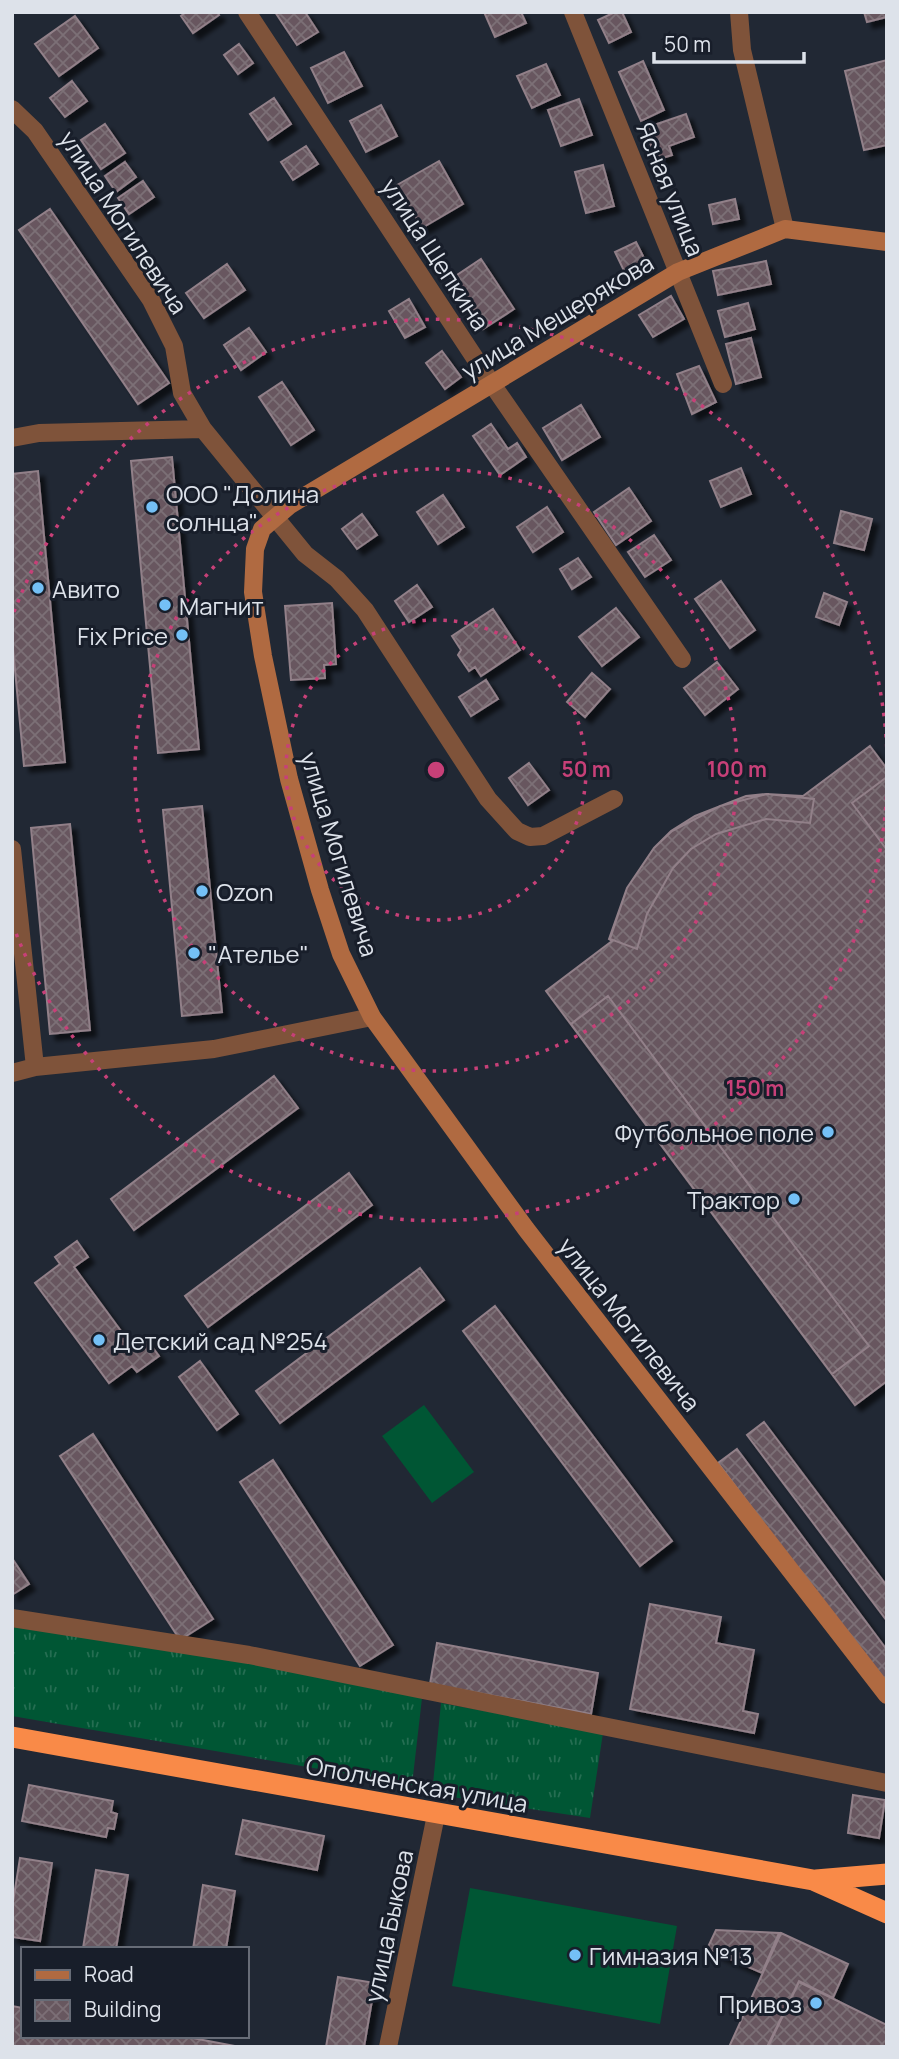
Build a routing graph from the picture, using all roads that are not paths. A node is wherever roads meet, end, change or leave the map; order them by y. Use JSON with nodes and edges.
{"nodes":[{"id":1,"x":247,"y":12,"type":"edge"},
{"id":2,"x":573,"y":12,"type":"edge"},
{"id":3,"x":739,"y":12,"type":"edge"},
{"id":4,"x":12,"y":109,"type":"edge"},
{"id":5,"x":785,"y":229,"type":"junction"},
{"id":6,"x":887,"y":242,"type":"edge"},
{"id":7,"x":678,"y":272,"type":"junction"},
{"id":8,"x":492,"y":384,"type":"junction"},
{"id":9,"x":723,"y":384,"type":"dead end"},
{"id":10,"x":203,"y":429,"type":"junction"},
{"id":11,"x":12,"y":438,"type":"edge"},
{"id":12,"x":275,"y":516,"type":"junction"},
{"id":13,"x":682,"y":659,"type":"dead end"},
{"id":14,"x":614,"y":799,"type":"dead end"},
{"id":15,"x":12,"y":849,"type":"edge"},
{"id":16,"x":372,"y":1017,"type":"junction"},
{"id":17,"x":35,"y":1067,"type":"junction"},
{"id":18,"x":12,"y":1073,"type":"edge"},
{"id":19,"x":12,"y":1618,"type":"edge"},
{"id":20,"x":887,"y":1695,"type":"edge"},
{"id":21,"x":12,"y":1737,"type":"edge"},
{"id":22,"x":887,"y":1783,"type":"edge"},
{"id":23,"x":436,"y":1815,"type":"junction"},
{"id":24,"x":887,"y":1874,"type":"edge"},
{"id":25,"x":813,"y":1880,"type":"junction"},
{"id":26,"x":887,"y":1913,"type":"edge"},
{"id":27,"x":388,"y":2047,"type":"edge"}],
"edges":[{"from":1,"to":8,"type":"street","name":"улица Щепкина"},
{"from":2,"to":7,"type":"street","name":"Ясная улица"},
{"from":3,"to":5,"type":"street"},
{"from":4,"to":10,"type":"street","name":"улица Могилевича"},
{"from":5,"to":6,"type":"street","name":"улица Мещерякова"},
{"from":5,"to":7,"type":"street","name":"улица Мещерякова"},
{"from":7,"to":8,"type":"street","name":"улица Мещерякова"},
{"from":7,"to":9,"type":"street","name":"Ясная улица"},
{"from":8,"to":12,"type":"street","name":"улица Мещерякова"},
{"from":8,"to":13,"type":"street","name":"улица Щепкина"},
{"from":10,"to":11,"type":"street"},
{"from":10,"to":12,"type":"street","name":"улица Могилевича"},
{"from":12,"to":14,"type":"street"},
{"from":12,"to":16,"type":"street","name":"улица Могилевича"},
{"from":15,"to":17,"type":"street"},
{"from":16,"to":17,"type":"street"},
{"from":16,"to":20,"type":"street","name":"улица Могилевича"},
{"from":17,"to":18,"type":"street"},
{"from":19,"to":22,"type":"street"},
{"from":21,"to":23,"type":"highway","name":"Ополченская улица"},
{"from":23,"to":25,"type":"highway","name":"Ополченская улица"},
{"from":23,"to":27,"type":"street","name":"улица Быкова"},
{"from":24,"to":25,"type":"highway","name":"Ополченская улица"},
{"from":25,"to":26,"type":"highway","name":"Ополченская улица"}]}
